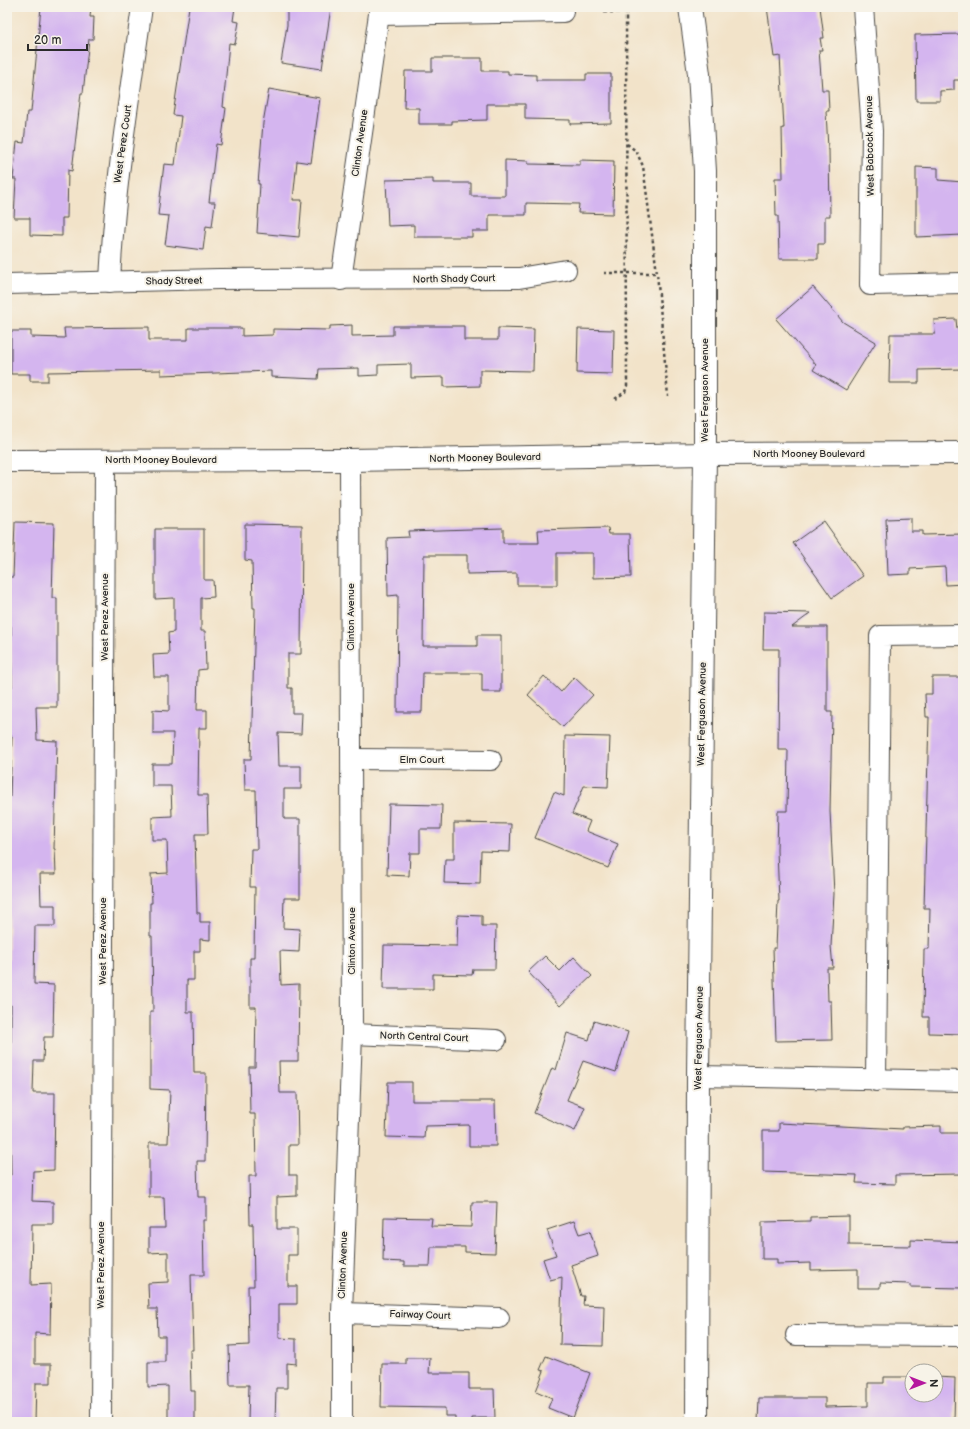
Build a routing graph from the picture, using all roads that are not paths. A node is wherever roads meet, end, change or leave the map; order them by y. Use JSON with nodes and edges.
{"nodes":[{"id":1,"x":142,"y":7,"type":"edge"},
{"id":2,"x":690,"y":7,"type":"edge"},
{"id":3,"x":864,"y":7,"type":"edge"},
{"id":4,"x":380,"y":11,"type":"edge"},
{"id":5,"x":563,"y":12,"type":"dead end"},
{"id":6,"x":566,"y":270,"type":"dead end"},
{"id":7,"x":341,"y":280,"type":"junction"},
{"id":8,"x":110,"y":282,"type":"junction"},
{"id":9,"x":963,"y":283,"type":"edge"},
{"id":10,"x":7,"y":284,"type":"edge"},
{"id":11,"x":963,"y":453,"type":"edge"},
{"id":12,"x":705,"y":454,"type":"junction"},
{"id":13,"x":105,"y":460,"type":"junction"},
{"id":14,"x":350,"y":460,"type":"junction"},
{"id":15,"x":7,"y":461,"type":"edge"},
{"id":16,"x":963,"y":635,"type":"edge"},
{"id":17,"x":352,"y":759,"type":"junction"},
{"id":18,"x":491,"y":760,"type":"dead end"},
{"id":19,"x":352,"y":1034,"type":"junction"},
{"id":20,"x":496,"y":1040,"type":"dead end"},
{"id":21,"x":698,"y":1076,"type":"junction"},
{"id":22,"x":876,"y":1081,"type":"junction"},
{"id":23,"x":963,"y":1081,"type":"edge"},
{"id":24,"x":342,"y":1313,"type":"junction"},
{"id":25,"x":499,"y":1318,"type":"dead end"},
{"id":26,"x":796,"y":1335,"type":"dead end"},
{"id":27,"x":963,"y":1336,"type":"edge"},
{"id":28,"x":101,"y":1422,"type":"edge"},
{"id":29,"x":342,"y":1422,"type":"edge"},
{"id":30,"x":697,"y":1422,"type":"edge"}],
"edges":[{"from":1,"to":8,"type":"street","name":"West Perez Court"},
{"from":2,"to":12,"type":"street","name":"West Ferguson Avenue"},
{"from":3,"to":9,"type":"street","name":"West Babcock Avenue"},
{"from":4,"to":5,"type":"street"},
{"from":4,"to":7,"type":"street","name":"Clinton Avenue"},
{"from":6,"to":7,"type":"street","name":"North Shady Court"},
{"from":7,"to":8,"type":"street","name":"Shady Street"},
{"from":8,"to":10,"type":"street","name":"Shady Street"},
{"from":11,"to":12,"type":"street","name":"North Mooney Boulevard"},
{"from":12,"to":14,"type":"street","name":"North Mooney Boulevard"},
{"from":12,"to":21,"type":"street","name":"West Ferguson Avenue"},
{"from":13,"to":14,"type":"street","name":"North Mooney Boulevard"},
{"from":13,"to":15,"type":"street","name":"North Mooney Boulevard"},
{"from":13,"to":28,"type":"street","name":"West Perez Avenue"},
{"from":14,"to":17,"type":"street","name":"Clinton Avenue"},
{"from":16,"to":22,"type":"street"},
{"from":17,"to":18,"type":"street","name":"Elm Court"},
{"from":17,"to":19,"type":"street","name":"Clinton Avenue"},
{"from":19,"to":20,"type":"street","name":"North Central Court"},
{"from":19,"to":24,"type":"street","name":"Clinton Avenue"},
{"from":21,"to":22,"type":"street"},
{"from":21,"to":30,"type":"street","name":"West Ferguson Avenue"},
{"from":22,"to":23,"type":"street"},
{"from":24,"to":25,"type":"street","name":"Fairway Court"},
{"from":24,"to":29,"type":"street","name":"Clinton Avenue"},
{"from":26,"to":27,"type":"street"}]}
